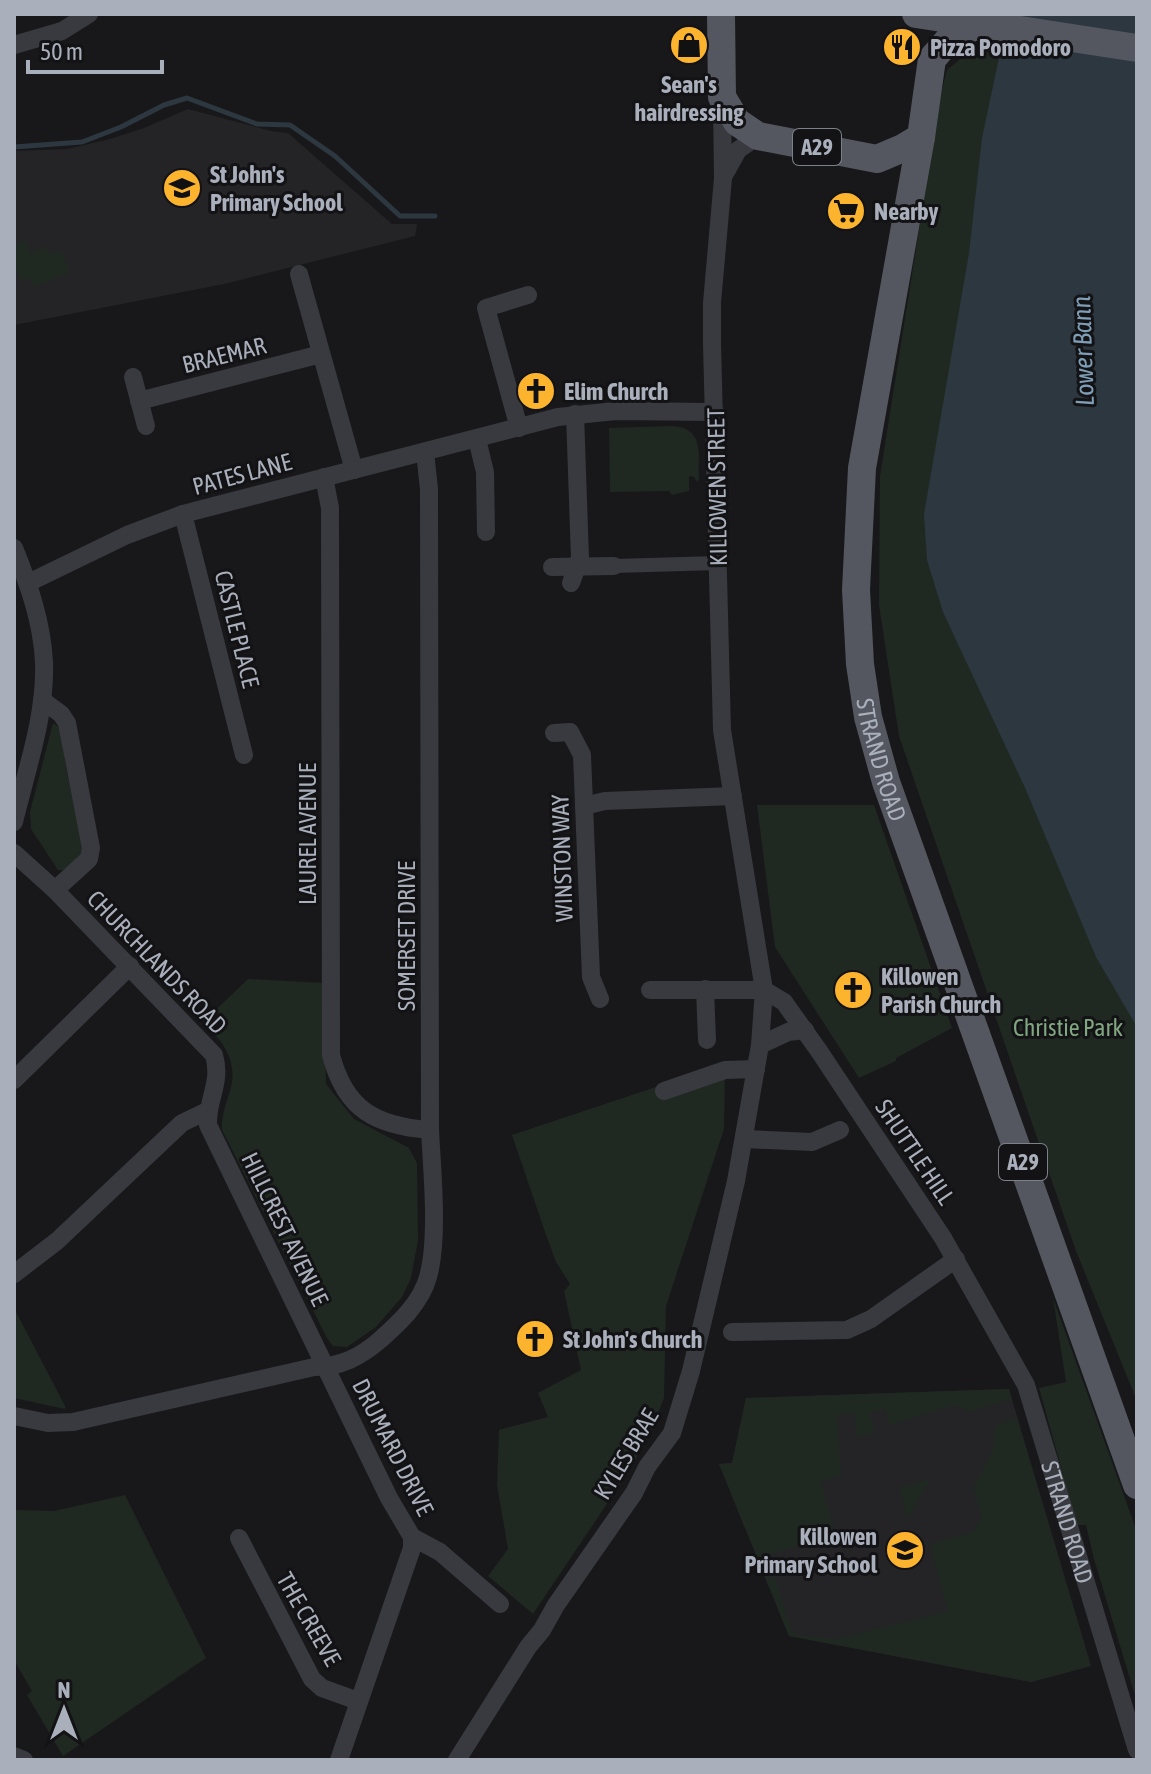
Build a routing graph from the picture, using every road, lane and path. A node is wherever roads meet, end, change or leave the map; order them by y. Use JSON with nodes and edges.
{"nodes":[{"id":1,"x":89,"y":14,"type":"edge"},
{"id":2,"x":721,"y":14,"type":"edge"},
{"id":3,"x":914,"y":14,"type":"edge"},
{"id":4,"x":961,"y":27,"type":"junction"},
{"id":5,"x":14,"y":45,"type":"edge"},
{"id":6,"x":1137,"y":48,"type":"edge"},
{"id":7,"x":932,"y":59,"type":"junction"},
{"id":8,"x":722,"y":97,"type":"junction"},
{"id":9,"x":758,"y":136,"type":"junction"},
{"id":10,"x":921,"y":137,"type":"junction"},
{"id":11,"x":877,"y":159,"type":"junction"},
{"id":12,"x":723,"y":178,"type":"junction"},
{"id":13,"x":906,"y":213,"type":"junction"},
{"id":14,"x":299,"y":274,"type":"dead end"},
{"id":15,"x":528,"y":295,"type":"dead end"},
{"id":16,"x":321,"y":354,"type":"junction"},
{"id":17,"x":133,"y":377,"type":"dead end"},
{"id":18,"x":139,"y":401,"type":"junction"},
{"id":19,"x":715,"y":412,"type":"junction"},
{"id":20,"x":575,"y":414,"type":"junction"},
{"id":21,"x":146,"y":426,"type":"dead end"},
{"id":22,"x":519,"y":428,"type":"junction"},
{"id":23,"x":477,"y":439,"type":"junction"},
{"id":24,"x":425,"y":452,"type":"junction"},
{"id":25,"x":354,"y":470,"type":"junction"},
{"id":26,"x":324,"y":477,"type":"junction"},
{"id":27,"x":183,"y":514,"type":"junction"},
{"id":28,"x":486,"y":532,"type":"dead end"},
{"id":29,"x":14,"y":548,"type":"edge"},
{"id":30,"x":718,"y":563,"type":"junction"},
{"id":31,"x":614,"y":566,"type":"joint"},
{"id":32,"x":552,"y":567,"type":"dead end"},
{"id":33,"x":574,"y":575,"type":"junction"},
{"id":34,"x":28,"y":583,"type":"junction"},
{"id":35,"x":42,"y":700,"type":"junction"},
{"id":36,"x":554,"y":733,"type":"dead end"},
{"id":37,"x":244,"y":755,"type":"dead end"},
{"id":38,"x":733,"y":796,"type":"junction"},
{"id":39,"x":584,"y":806,"type":"junction"},
{"id":40,"x":14,"y":822,"type":"edge"},
{"id":41,"x":14,"y":853,"type":"edge"},
{"id":42,"x":55,"y":890,"type":"junction"},
{"id":43,"x":130,"y":966,"type":"junction"},
{"id":44,"x":705,"y":989,"type":"junction"},
{"id":45,"x":650,"y":990,"type":"dead end"},
{"id":46,"x":764,"y":990,"type":"junction"},
{"id":47,"x":600,"y":999,"type":"dead end"},
{"id":48,"x":805,"y":1030,"type":"junction"},
{"id":49,"x":707,"y":1040,"type":"dead end"},
{"id":50,"x":760,"y":1045,"type":"junction"},
{"id":51,"x":756,"y":1069,"type":"junction"},
{"id":52,"x":14,"y":1080,"type":"edge"},
{"id":53,"x":664,"y":1091,"type":"dead end"},
{"id":54,"x":207,"y":1111,"type":"junction"},
{"id":55,"x":430,"y":1130,"type":"junction"},
{"id":56,"x":840,"y":1130,"type":"dead end"},
{"id":57,"x":744,"y":1139,"type":"junction"},
{"id":58,"x":956,"y":1259,"type":"junction"},
{"id":59,"x":14,"y":1274,"type":"edge"},
{"id":60,"x":981,"y":1303,"type":"joint"},
{"id":61,"x":732,"y":1332,"type":"dead end"},
{"id":62,"x":325,"y":1367,"type":"junction"},
{"id":63,"x":14,"y":1416,"type":"edge"},
{"id":64,"x":1137,"y":1485,"type":"edge"},
{"id":65,"x":412,"y":1537,"type":"junction"},
{"id":66,"x":239,"y":1538,"type":"dead end"},
{"id":67,"x":500,"y":1604,"type":"dead end"},
{"id":68,"x":358,"y":1701,"type":"junction"},
{"id":69,"x":1137,"y":1750,"type":"edge"},
{"id":70,"x":14,"y":1756,"type":"edge"},
{"id":71,"x":24,"y":1760,"type":"edge"},
{"id":72,"x":339,"y":1760,"type":"edge"},
{"id":73,"x":457,"y":1760,"type":"edge"}],
"edges":[{"from":1,"to":5,"type":"street"},
{"from":2,"to":8,"type":"main road","name":"KILLOWEN STREET"},
{"from":3,"to":4,"type":"main road"},
{"from":3,"to":7,"type":"main road"},
{"from":4,"to":6,"type":"main road"},
{"from":4,"to":7,"type":"main road"},
{"from":7,"to":10,"type":"main road","name":"STRAND ROAD","number":"A29"},
{"from":8,"to":9,"type":"main road","number":"A29"},
{"from":8,"to":12,"type":"street","name":"KILLOWEN STREET"},
{"from":9,"to":11,"type":"main road","number":"A29"},
{"from":9,"to":12,"type":"street","name":"KILLOWEN STREET"},
{"from":10,"to":11,"type":"main road","number":"A29"},
{"from":10,"to":13,"type":"main road","name":"STRAND ROAD","number":"A29"},
{"from":11,"to":13,"type":"main road","number":"A29"},
{"from":12,"to":19,"type":"street","name":"KILLOWEN STREET"},
{"from":13,"to":64,"type":"main road","name":"STRAND ROAD","number":"A29"},
{"from":14,"to":16,"type":"street"},
{"from":15,"to":22,"type":"street"},
{"from":16,"to":18,"type":"street","name":"BRAEMAR"},
{"from":16,"to":25,"type":"street"},
{"from":17,"to":18,"type":"street"},
{"from":18,"to":21,"type":"street"},
{"from":19,"to":20,"type":"street","name":"PATES LANE"},
{"from":19,"to":30,"type":"street","name":"KILLOWEN STREET"},
{"from":20,"to":22,"type":"street","name":"PATES LANE"},
{"from":20,"to":33,"type":"street"},
{"from":22,"to":23,"type":"street","name":"PATES LANE"},
{"from":23,"to":24,"type":"street","name":"PATES LANE"},
{"from":23,"to":28,"type":"street"},
{"from":24,"to":25,"type":"street","name":"PATES LANE"},
{"from":24,"to":55,"type":"street","name":"SOMERSET DRIVE"},
{"from":25,"to":26,"type":"street","name":"PATES LANE"},
{"from":26,"to":27,"type":"street","name":"PATES LANE"},
{"from":26,"to":55,"type":"street","name":"LAUREL AVENUE"},
{"from":27,"to":34,"type":"street","name":"PATES LANE"},
{"from":27,"to":37,"type":"street","name":"CASTLE PLACE"},
{"from":29,"to":34,"type":"street"},
{"from":30,"to":31,"type":"street"},
{"from":30,"to":38,"type":"street","name":"KILLOWEN STREET"},
{"from":31,"to":33,"type":"street"},
{"from":32,"to":33,"type":"street"},
{"from":34,"to":35,"type":"street"},
{"from":35,"to":40,"type":"street"},
{"from":35,"to":42,"type":"street"},
{"from":36,"to":39,"type":"street","name":"WINSTON WAY"},
{"from":38,"to":39,"type":"street"},
{"from":38,"to":46,"type":"street","name":"KILLOWEN STREET"},
{"from":39,"to":47,"type":"street","name":"WINSTON WAY"},
{"from":41,"to":42,"type":"street","name":"CHURCHLANDS ROAD"},
{"from":42,"to":43,"type":"street","name":"CHURCHLANDS ROAD"},
{"from":43,"to":52,"type":"street"},
{"from":43,"to":54,"type":"street","name":"CHURCHLANDS ROAD"},
{"from":44,"to":45,"type":"street"},
{"from":44,"to":46,"type":"street"},
{"from":44,"to":49,"type":"street"},
{"from":46,"to":48,"type":"street","name":"SHUTTLE HILL"},
{"from":46,"to":50,"type":"street","name":"KYLES BRAE"},
{"from":48,"to":50,"type":"street"},
{"from":48,"to":58,"type":"street","name":"SHUTTLE HILL"},
{"from":50,"to":51,"type":"street","name":"KYLES BRAE"},
{"from":51,"to":53,"type":"street"},
{"from":51,"to":57,"type":"street","name":"KYLES BRAE"},
{"from":54,"to":59,"type":"street"},
{"from":54,"to":62,"type":"street","name":"HILLCREST AVENUE"},
{"from":55,"to":62,"type":"street","name":"SOMERSET DRIVE"},
{"from":56,"to":57,"type":"street"},
{"from":57,"to":73,"type":"street","name":"KYLES BRAE"},
{"from":58,"to":60,"type":"street","name":"SHUTTLE HILL"},
{"from":58,"to":61,"type":"street"},
{"from":60,"to":69,"type":"street","name":"STRAND ROAD"},
{"from":62,"to":63,"type":"street","name":"DRUMARD DRIVE"},
{"from":62,"to":65,"type":"street","name":"DRUMARD DRIVE"},
{"from":65,"to":67,"type":"street"},
{"from":65,"to":68,"type":"street","name":"DRUMARD DRIVE"},
{"from":66,"to":68,"type":"street","name":"THE CREEVE"},
{"from":68,"to":72,"type":"street","name":"DRUMARD DRIVE"},
{"from":70,"to":71,"type":"street"}]}
